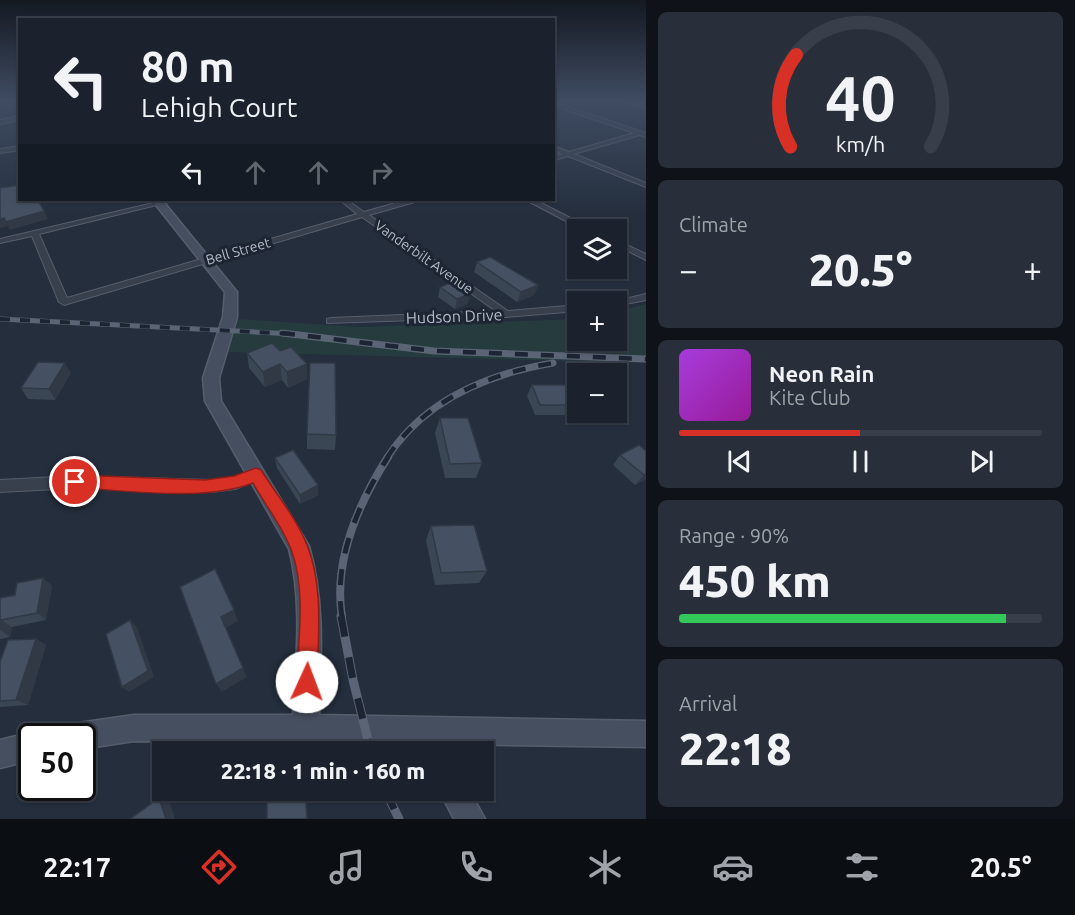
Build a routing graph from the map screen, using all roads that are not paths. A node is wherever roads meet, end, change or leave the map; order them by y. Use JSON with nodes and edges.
{"nodes":[{"id":1,"x":627,"y":138,"type":"edge"},
{"id":2,"x":18,"y":148,"type":"edge"},
{"id":3,"x":555,"y":148,"type":"edge"},
{"id":4,"x":0,"y":151,"type":"edge"},
{"id":5,"x":568,"y":154,"type":"junction"},
{"id":6,"x":555,"y":158,"type":"edge"},
{"id":7,"x":646,"y":184,"type":"edge"},
{"id":8,"x":163,"y":201,"type":"edge"},
{"id":9,"x":344,"y":201,"type":"edge"},
{"id":10,"x":408,"y":201,"type":"edge"},
{"id":11,"x":532,"y":201,"type":"edge"},
{"id":12,"x":363,"y":214,"type":"junction"},
{"id":13,"x":569,"y":219,"type":"edge"},
{"id":14,"x":35,"y":233,"type":"junction"},
{"id":15,"x":0,"y":241,"type":"edge"},
{"id":16,"x":627,"y":248,"type":"edge"},
{"id":17,"x":646,"y":257,"type":"edge"},
{"id":18,"x":207,"y":260,"type":"junction"},
{"id":19,"x":646,"y":297,"type":"edge"},
{"id":20,"x":627,"y":301,"type":"edge"},
{"id":21,"x":567,"y":309,"type":"edge"},
{"id":22,"x":506,"y":314,"type":"junction"},
{"id":23,"x":331,"y":321,"type":"dead end"},
{"id":24,"x":256,"y":475,"type":"junction"},
{"id":25,"x":0,"y":486,"type":"edge"},
{"id":26,"x":306,"y":728,"type":"junction"},
{"id":27,"x":96,"y":733,"type":"edge"},
{"id":28,"x":646,"y":734,"type":"edge"},
{"id":29,"x":432,"y":741,"type":"edge"},
{"id":30,"x":18,"y":750,"type":"edge"},
{"id":31,"x":0,"y":754,"type":"edge"},
{"id":32,"x":459,"y":801,"type":"edge"},
{"id":33,"x":470,"y":819,"type":"edge"}],
"edges":[{"from":1,"to":5,"type":"street"},
{"from":2,"to":4,"type":"street"},
{"from":3,"to":5,"type":"street"},
{"from":5,"to":6,"type":"street"},
{"from":5,"to":7,"type":"street"},
{"from":8,"to":14,"type":"street"},
{"from":8,"to":18,"type":"main road"},
{"from":9,"to":12,"type":"street","name":"Vanderbilt Avenue"},
{"from":10,"to":12,"type":"street","name":"Bell Street"},
{"from":11,"to":13,"type":"street"},
{"from":12,"to":18,"type":"street","name":"Bell Street"},
{"from":12,"to":22,"type":"street","name":"Vanderbilt Avenue"},
{"from":14,"to":15,"type":"street"},
{"from":14,"to":18,"type":"street","name":"Bell Street"},
{"from":16,"to":17,"type":"street"},
{"from":18,"to":24,"type":"main road"},
{"from":19,"to":20,"type":"street"},
{"from":21,"to":22,"type":"street","name":"Hudson Drive"},
{"from":22,"to":23,"type":"street","name":"Hudson Drive"},
{"from":24,"to":25,"type":"street"},
{"from":24,"to":26,"type":"main road"},
{"from":26,"to":27,"type":"main road"},
{"from":26,"to":29,"type":"main road"},
{"from":28,"to":29,"type":"main road"},
{"from":30,"to":31,"type":"main road"},
{"from":32,"to":33,"type":"main road"}]}
